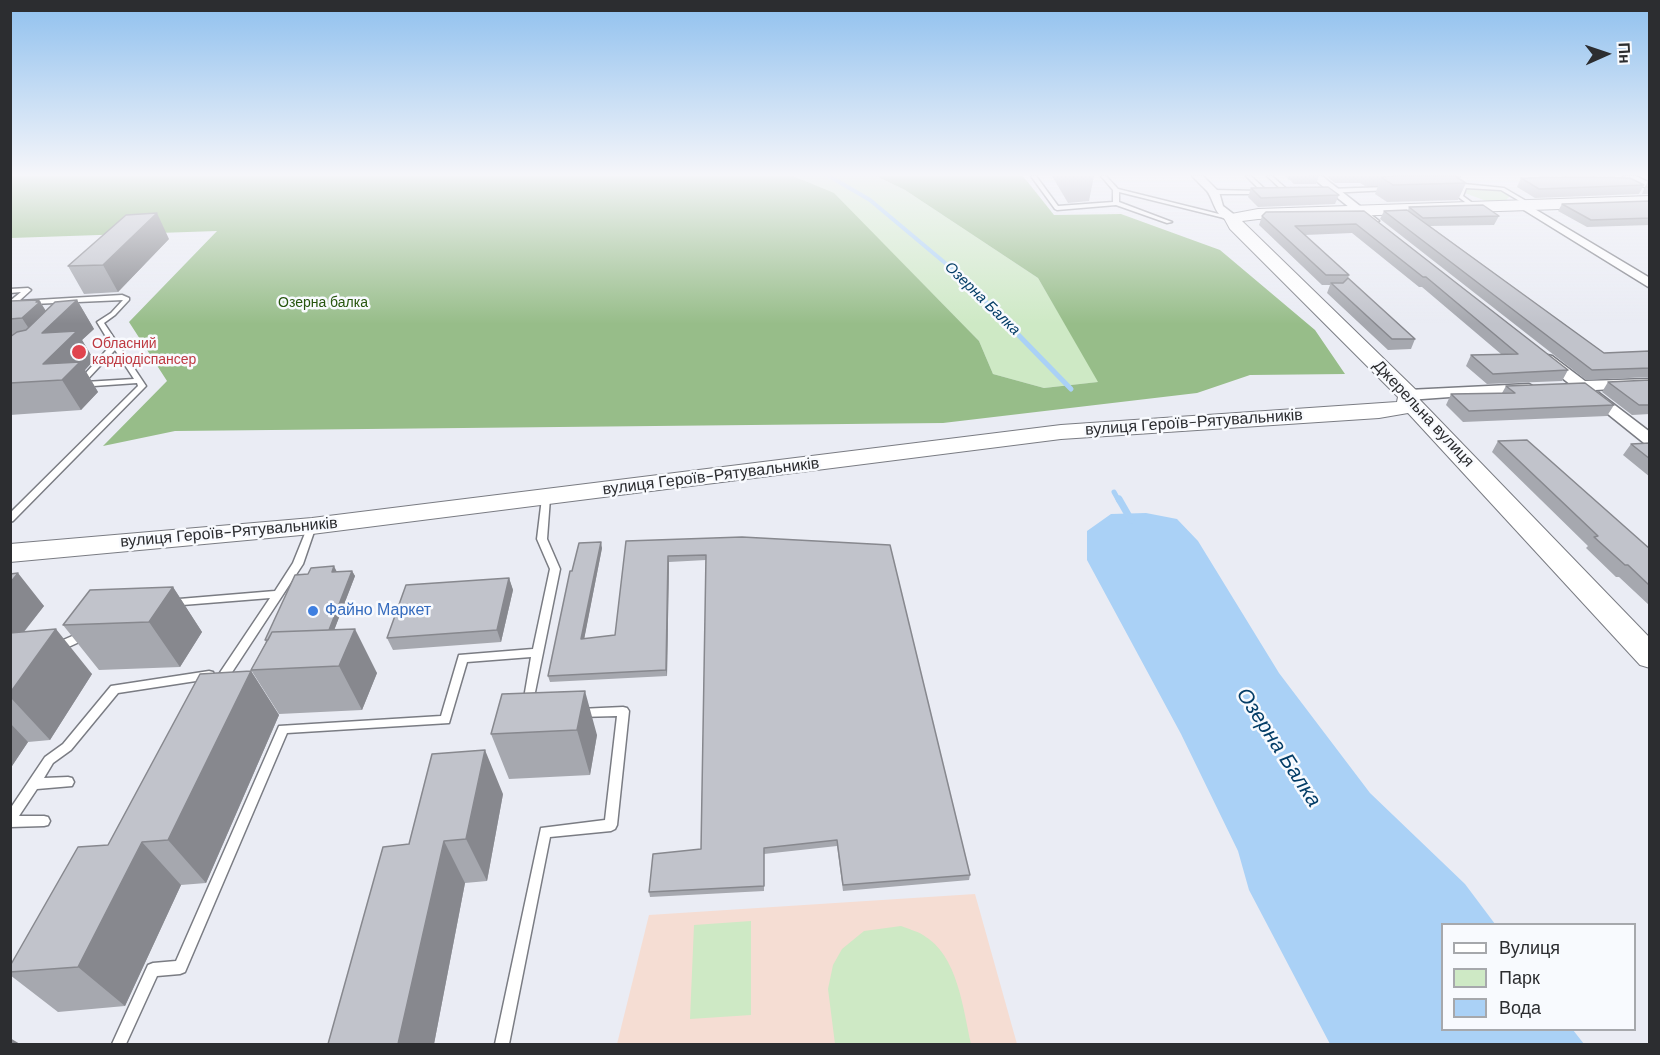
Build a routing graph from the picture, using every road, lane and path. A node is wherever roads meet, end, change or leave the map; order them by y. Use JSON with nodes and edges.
{"nodes":[{"id":1,"x":1236,"y":225,"type":"edge"},
{"id":2,"x":1378,"y":225,"type":"edge"},
{"id":3,"x":1558,"y":225,"type":"edge"},
{"id":4,"x":1387,"y":232,"type":"edge"},
{"id":5,"x":1650,"y":285,"type":"edge"},
{"id":6,"x":10,"y":291,"type":"edge"},
{"id":7,"x":11,"y":304,"type":"edge"},
{"id":8,"x":115,"y":345,"type":"junction"},
{"id":9,"x":1535,"y":349,"type":"edge"},
{"id":10,"x":139,"y":381,"type":"junction"},
{"id":11,"x":1650,"y":382,"type":"edge"},
{"id":12,"x":1581,"y":386,"type":"junction"},
{"id":13,"x":1409,"y":398,"type":"junction"},
{"id":14,"x":1650,"y":440,"type":"edge"},
{"id":15,"x":546,"y":498,"type":"junction"},
{"id":16,"x":10,"y":519,"type":"edge"},
{"id":17,"x":312,"y":526,"type":"junction"},
{"id":18,"x":10,"y":553,"type":"edge"},
{"id":19,"x":279,"y":594,"type":"junction"},
{"id":20,"x":155,"y":603,"type":"edge"},
{"id":21,"x":97,"y":628,"type":"edge"},
{"id":22,"x":49,"y":651,"type":"edge"},
{"id":23,"x":537,"y":653,"type":"junction"},
{"id":24,"x":1650,"y":657,"type":"edge"},
{"id":25,"x":226,"y":672,"type":"junction"},
{"id":26,"x":214,"y":690,"type":"edge"},
{"id":27,"x":569,"y":714,"type":"edge"},
{"id":28,"x":537,"y":715,"type":"edge"},
{"id":29,"x":68,"y":782,"type":"dead end"},
{"id":30,"x":34,"y":784,"type":"junction"},
{"id":31,"x":10,"y":821,"type":"edge"},
{"id":32,"x":44,"y":821,"type":"dead end"},
{"id":33,"x":119,"y":1044,"type":"edge"},
{"id":34,"x":502,"y":1044,"type":"edge"}],
"edges":[{"from":1,"to":13,"type":"main road","name":"Джерельна вулиця"},
{"from":2,"to":4,"type":"street"},
{"from":3,"to":5,"type":"street"},
{"from":6,"to":7,"type":"lane"},
{"from":7,"to":8,"type":"lane"},
{"from":8,"to":10,"type":"lane"},
{"from":8,"to":10,"type":"lane"},
{"from":9,"to":12,"type":"street"},
{"from":10,"to":16,"type":"lane"},
{"from":11,"to":12,"type":"street"},
{"from":12,"to":13,"type":"street"},
{"from":12,"to":14,"type":"street"},
{"from":13,"to":15,"type":"main road","name":"вулиця Героїв-Рятувальників"},
{"from":13,"to":24,"type":"main road","name":"Джерельна вулиця"},
{"from":15,"to":17,"type":"main road","name":"вулиця Героїв-Рятувальників"},
{"from":15,"to":23,"type":"lane"},
{"from":17,"to":18,"type":"main road","name":"вулиця Героїв-Рятувальників"},
{"from":17,"to":19,"type":"lane"},
{"from":19,"to":20,"type":"lane"},
{"from":19,"to":25,"type":"lane"},
{"from":21,"to":22,"type":"lane"},
{"from":23,"to":28,"type":"lane"},
{"from":23,"to":33,"type":"lane"},
{"from":25,"to":26,"type":"lane"},
{"from":25,"to":30,"type":"lane"},
{"from":27,"to":34,"type":"lane"},
{"from":29,"to":30,"type":"lane"},
{"from":30,"to":31,"type":"lane"},
{"from":31,"to":32,"type":"lane"}]}
